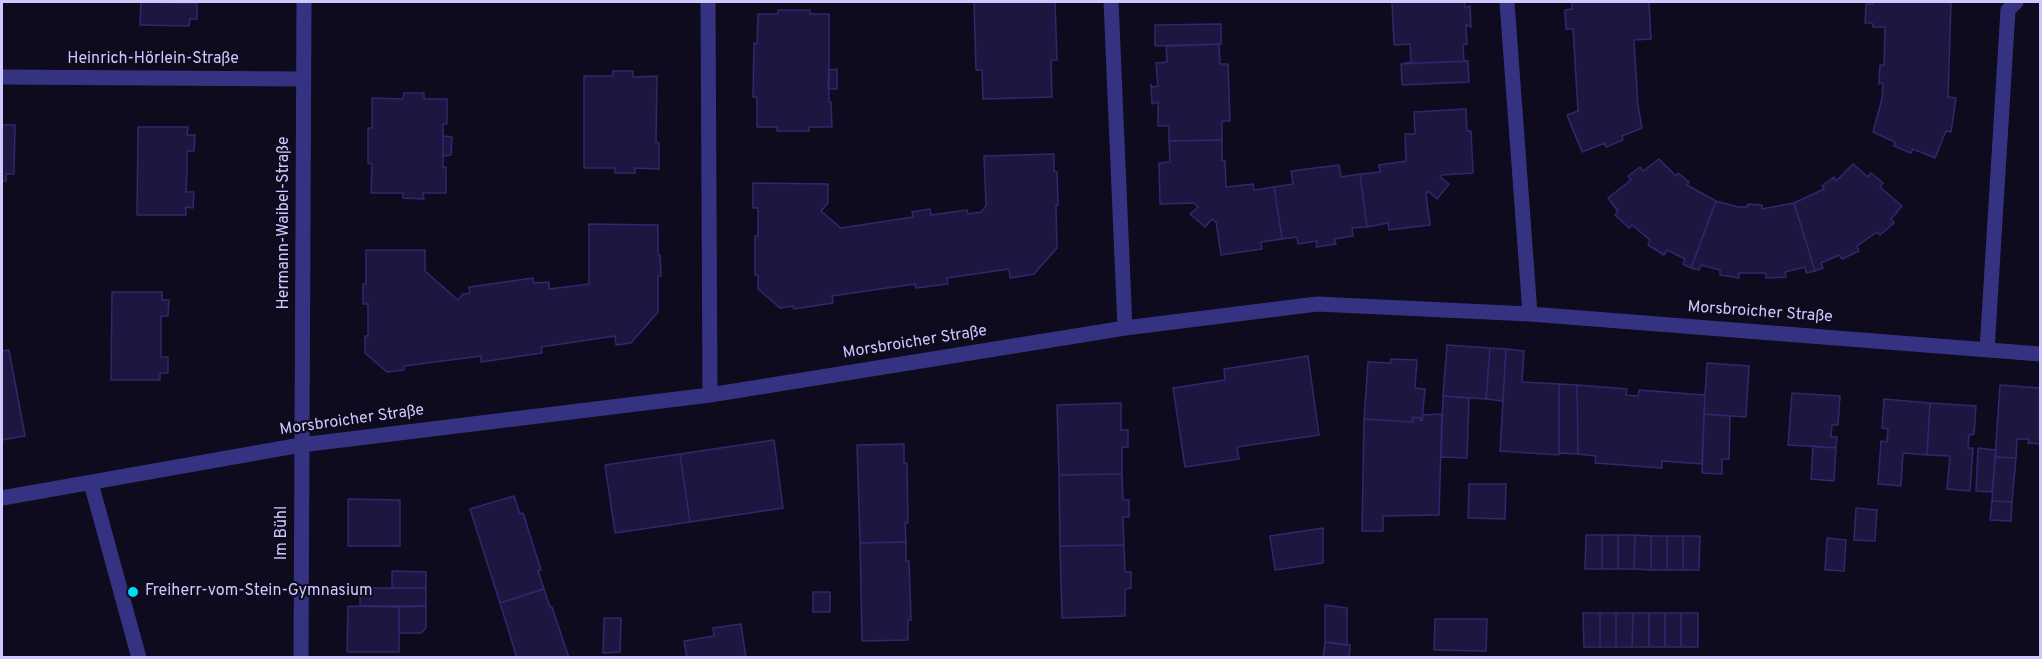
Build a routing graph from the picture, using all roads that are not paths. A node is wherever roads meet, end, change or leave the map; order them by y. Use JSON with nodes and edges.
{"nodes":[{"id":1,"x":304,"y":2,"type":"edge"},
{"id":2,"x":708,"y":2,"type":"edge"},
{"id":3,"x":1111,"y":2,"type":"edge"},
{"id":4,"x":1507,"y":2,"type":"edge"},
{"id":5,"x":2012,"y":6,"type":"edge"},
{"id":6,"x":2,"y":77,"type":"edge"},
{"id":7,"x":303,"y":79,"type":"junction"},
{"id":8,"x":1530,"y":314,"type":"junction"},
{"id":9,"x":1125,"y":328,"type":"junction"},
{"id":10,"x":1987,"y":350,"type":"junction"},
{"id":11,"x":2040,"y":354,"type":"edge"},
{"id":12,"x":710,"y":394,"type":"junction"},
{"id":13,"x":301,"y":445,"type":"junction"},
{"id":14,"x":91,"y":483,"type":"junction"},
{"id":15,"x":2,"y":498,"type":"edge"},
{"id":16,"x":139,"y":657,"type":"edge"},
{"id":17,"x":301,"y":657,"type":"edge"}],
"edges":[{"from":1,"to":7,"type":"street","name":"Hermann-Waibel-Straße"},
{"from":2,"to":12,"type":"street"},
{"from":3,"to":9,"type":"street"},
{"from":4,"to":8,"type":"street"},
{"from":5,"to":10,"type":"street"},
{"from":6,"to":7,"type":"street","name":"Heinrich-Hörlein-Straße"},
{"from":7,"to":13,"type":"street","name":"Hermann-Waibel-Straße"},
{"from":8,"to":9,"type":"street","name":"Morsbroicher Straße"},
{"from":8,"to":10,"type":"street","name":"Morsbroicher Straße"},
{"from":9,"to":12,"type":"street","name":"Morsbroicher Straße"},
{"from":10,"to":11,"type":"street","name":"Morsbroicher Straße"},
{"from":12,"to":13,"type":"street","name":"Morsbroicher Straße"},
{"from":13,"to":14,"type":"street","name":"Morsbroicher Straße"},
{"from":13,"to":17,"type":"street","name":"Im Bühl"},
{"from":14,"to":15,"type":"street","name":"Morsbroicher Straße"},
{"from":14,"to":16,"type":"street"}]}
